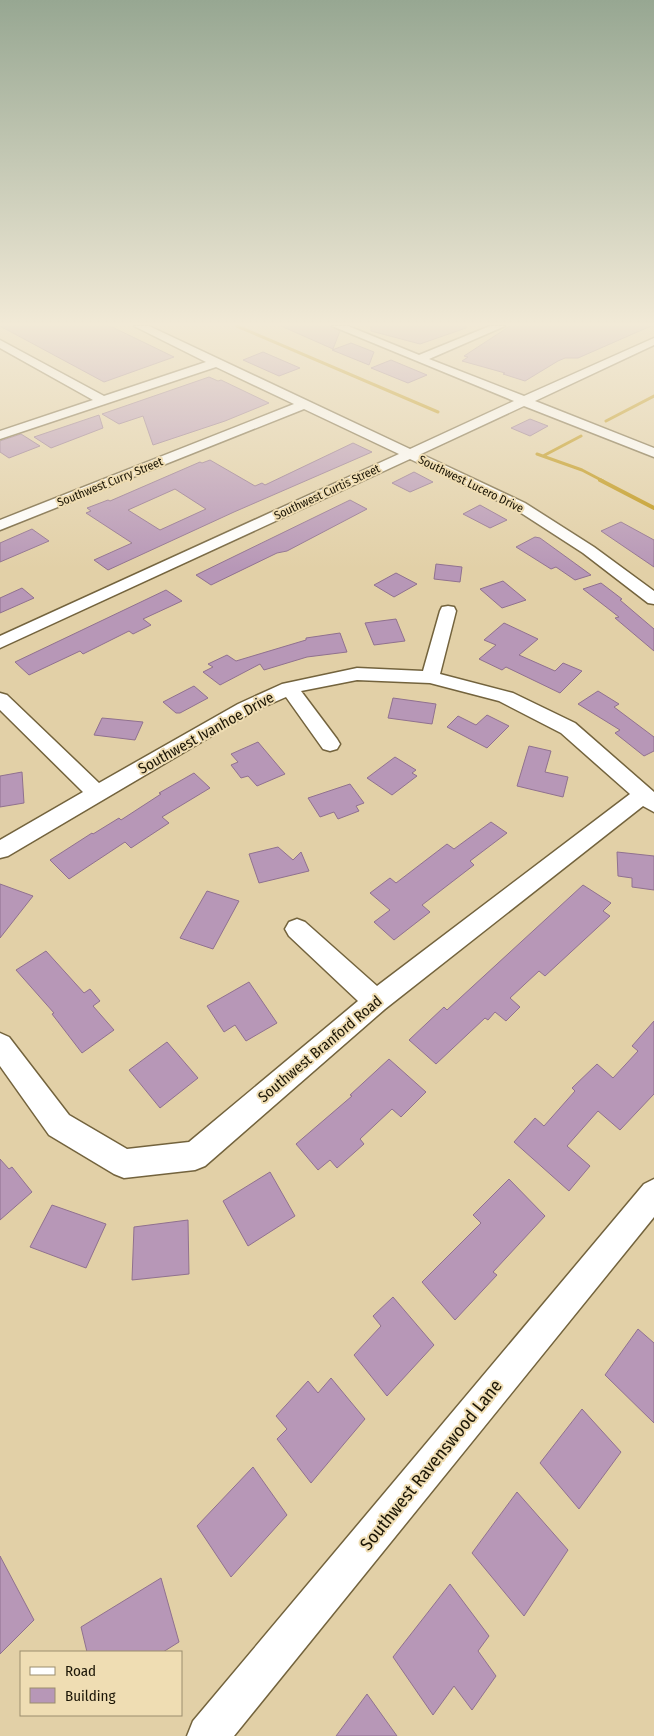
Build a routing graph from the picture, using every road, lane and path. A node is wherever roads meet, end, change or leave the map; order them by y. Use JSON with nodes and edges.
{"nodes":[{"id":1,"x":82,"y":407,"type":"edge"},
{"id":2,"x":298,"y":407,"type":"edge"},
{"id":3,"x":307,"y":407,"type":"edge"},
{"id":4,"x":510,"y":407,"type":"edge"},
{"id":5,"x":538,"y":407,"type":"edge"},
{"id":6,"x":0,"y":435,"type":"edge"},
{"id":7,"x":654,"y":453,"type":"edge"},
{"id":8,"x":410,"y":454,"type":"junction"},
{"id":9,"x":0,"y":525,"type":"edge"},
{"id":10,"x":654,"y":599,"type":"edge"},
{"id":11,"x":448,"y":611,"type":"dead end"},
{"id":12,"x":0,"y":643,"type":"edge"},
{"id":13,"x":430,"y":677,"type":"junction"},
{"id":14,"x":289,"y":688,"type":"junction"},
{"id":15,"x":0,"y":699,"type":"edge"},
{"id":16,"x":330,"y":744,"type":"dead end"},
{"id":17,"x":97,"y":793,"type":"junction"},
{"id":18,"x":648,"y":800,"type":"edge"},
{"id":19,"x":0,"y":850,"type":"edge"},
{"id":20,"x":297,"y":929,"type":"dead end"},
{"id":21,"x":376,"y":1001,"type":"junction"},
{"id":22,"x":0,"y":1045,"type":"edge"},
{"id":23,"x":654,"y":1194,"type":"edge"},
{"id":24,"x":208,"y":1736,"type":"edge"}],
"edges":[{"from":1,"to":6,"type":"street"},
{"from":2,"to":9,"type":"street","name":"Southwest Curry Street"},
{"from":3,"to":8,"type":"street","name":"Southwest Lucero Drive"},
{"from":4,"to":8,"type":"street","name":"Southwest Curtis Street"},
{"from":5,"to":7,"type":"street"},
{"from":8,"to":10,"type":"street","name":"Southwest Lucero Drive"},
{"from":8,"to":12,"type":"street","name":"Southwest Curtis Street"},
{"from":11,"to":13,"type":"street"},
{"from":13,"to":14,"type":"street","name":"Southwest Ivanhoe Drive"},
{"from":13,"to":18,"type":"street","name":"Southwest Ivanhoe Drive"},
{"from":14,"to":16,"type":"street"},
{"from":14,"to":17,"type":"street","name":"Southwest Ivanhoe Drive"},
{"from":15,"to":17,"type":"street"},
{"from":17,"to":19,"type":"street","name":"Southwest Ivanhoe Drive"},
{"from":18,"to":21,"type":"street","name":"Southwest Branford Road"},
{"from":20,"to":21,"type":"street"},
{"from":21,"to":22,"type":"street","name":"Southwest Branford Road"},
{"from":23,"to":24,"type":"street","name":"Southwest Ravenswood Lane"}]}
